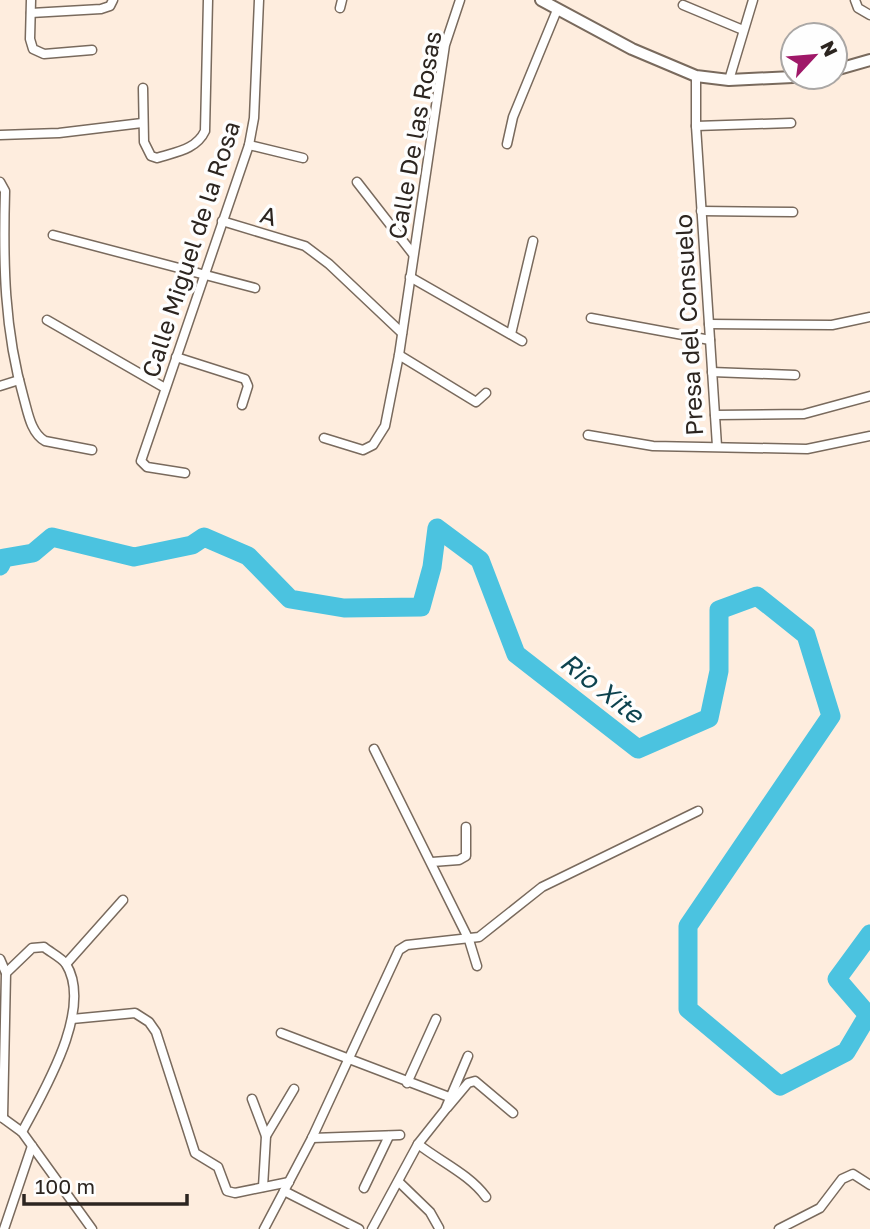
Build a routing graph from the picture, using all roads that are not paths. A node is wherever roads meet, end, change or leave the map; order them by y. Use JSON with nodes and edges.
{"nodes":[{"id":1,"x":31,"y":0,"type":"edge"},
{"id":2,"x":113,"y":0,"type":"edge"},
{"id":3,"x":208,"y":0,"type":"edge"},
{"id":4,"x":259,"y":0,"type":"edge"},
{"id":5,"x":460,"y":0,"type":"edge"},
{"id":6,"x":541,"y":0,"type":"edge"},
{"id":7,"x":753,"y":0,"type":"edge"},
{"id":8,"x":855,"y":0,"type":"edge"},
{"id":9,"x":683,"y":5,"type":"dead end"},
{"id":10,"x":557,"y":10,"type":"junction"},
{"id":11,"x":31,"y":13,"type":"junction"},
{"id":12,"x":870,"y":15,"type":"edge"},
{"id":13,"x":743,"y":30,"type":"junction"},
{"id":14,"x":92,"y":50,"type":"dead end"},
{"id":15,"x":870,"y":60,"type":"edge"},
{"id":16,"x":849,"y":67,"type":"edge"},
{"id":17,"x":696,"y":76,"type":"junction"},
{"id":18,"x":779,"y":78,"type":"edge"},
{"id":19,"x":729,"y":80,"type":"junction"},
{"id":20,"x":143,"y":88,"type":"dead end"},
{"id":21,"x":142,"y":123,"type":"junction"},
{"id":22,"x":792,"y":123,"type":"dead end"},
{"id":23,"x":696,"y":126,"type":"junction"},
{"id":24,"x":0,"y":135,"type":"edge"},
{"id":25,"x":507,"y":144,"type":"dead end"},
{"id":26,"x":249,"y":145,"type":"junction"},
{"id":27,"x":303,"y":158,"type":"dead end"},
{"id":28,"x":0,"y":182,"type":"edge"},
{"id":29,"x":357,"y":182,"type":"dead end"},
{"id":30,"x":701,"y":211,"type":"junction"},
{"id":31,"x":793,"y":212,"type":"dead end"},
{"id":32,"x":222,"y":221,"type":"junction"},
{"id":33,"x":53,"y":235,"type":"dead end"},
{"id":34,"x":533,"y":241,"type":"dead end"},
{"id":35,"x":413,"y":254,"type":"junction"},
{"id":36,"x":204,"y":274,"type":"junction"},
{"id":37,"x":410,"y":277,"type":"junction"},
{"id":38,"x":255,"y":288,"type":"dead end"},
{"id":39,"x":870,"y":317,"type":"edge"},
{"id":40,"x":591,"y":318,"type":"dead end"},
{"id":41,"x":47,"y":320,"type":"dead end"},
{"id":42,"x":709,"y":324,"type":"junction"},
{"id":43,"x":402,"y":333,"type":"junction"},
{"id":44,"x":511,"y":334,"type":"junction"},
{"id":45,"x":710,"y":340,"type":"junction"},
{"id":46,"x":523,"y":341,"type":"dead end"},
{"id":47,"x":399,"y":355,"type":"junction"},
{"id":48,"x":176,"y":357,"type":"junction"},
{"id":49,"x":712,"y":372,"type":"junction"},
{"id":50,"x":795,"y":375,"type":"dead end"},
{"id":51,"x":19,"y":380,"type":"junction"},
{"id":52,"x":0,"y":386,"type":"edge"},
{"id":53,"x":165,"y":388,"type":"junction"},
{"id":54,"x":486,"y":393,"type":"dead end"},
{"id":55,"x":870,"y":396,"type":"edge"},
{"id":56,"x":242,"y":405,"type":"dead end"},
{"id":57,"x":715,"y":415,"type":"junction"},
{"id":58,"x":588,"y":435,"type":"dead end"},
{"id":59,"x":870,"y":436,"type":"edge"},
{"id":60,"x":324,"y":438,"type":"dead end"},
{"id":61,"x":717,"y":446,"type":"junction"},
{"id":62,"x":92,"y":450,"type":"dead end"},
{"id":63,"x":185,"y":473,"type":"dead end"},
{"id":64,"x":374,"y":749,"type":"dead end"},
{"id":65,"x":698,"y":811,"type":"dead end"},
{"id":66,"x":466,"y":827,"type":"dead end"},
{"id":67,"x":432,"y":862,"type":"junction"},
{"id":68,"x":123,"y":901,"type":"dead end"},
{"id":69,"x":469,"y":940,"type":"junction"},
{"id":70,"x":0,"y":959,"type":"edge"},
{"id":71,"x":66,"y":964,"type":"junction"},
{"id":72,"x":477,"y":966,"type":"dead end"},
{"id":73,"x":6,"y":973,"type":"junction"},
{"id":74,"x":72,"y":1019,"type":"junction"},
{"id":75,"x":436,"y":1019,"type":"dead end"},
{"id":76,"x":281,"y":1033,"type":"dead end"},
{"id":77,"x":468,"y":1056,"type":"dead end"},
{"id":78,"x":348,"y":1058,"type":"junction"},
{"id":79,"x":407,"y":1083,"type":"junction"},
{"id":80,"x":294,"y":1089,"type":"dead end"},
{"id":81,"x":449,"y":1097,"type":"junction"},
{"id":82,"x":252,"y":1099,"type":"dead end"},
{"id":83,"x":445,"y":1110,"type":"junction"},
{"id":84,"x":513,"y":1113,"type":"dead end"},
{"id":85,"x":2,"y":1117,"type":"edge"},
{"id":86,"x":22,"y":1132,"type":"junction"},
{"id":87,"x":400,"y":1135,"type":"dead end"},
{"id":88,"x":266,"y":1136,"type":"junction"},
{"id":89,"x":389,"y":1136,"type":"junction"},
{"id":90,"x":312,"y":1138,"type":"junction"},
{"id":91,"x":418,"y":1144,"type":"junction"},
{"id":92,"x":32,"y":1146,"type":"junction"},
{"id":93,"x":289,"y":1182,"type":"junction"},
{"id":94,"x":399,"y":1182,"type":"junction"},
{"id":95,"x":870,"y":1185,"type":"edge"},
{"id":96,"x":263,"y":1187,"type":"junction"},
{"id":97,"x":364,"y":1188,"type":"dead end"},
{"id":98,"x":284,"y":1191,"type":"junction"},
{"id":99,"x":486,"y":1197,"type":"dead end"},
{"id":100,"x":3,"y":1225,"type":"edge"},
{"id":101,"x":439,"y":1228,"type":"edge"},
{"id":102,"x":92,"y":1229,"type":"edge"},
{"id":103,"x":264,"y":1229,"type":"edge"},
{"id":104,"x":359,"y":1229,"type":"edge"},
{"id":105,"x":372,"y":1229,"type":"edge"},
{"id":106,"x":779,"y":1229,"type":"edge"}],
"edges":[{"from":1,"to":11,"type":"street"},
{"from":2,"to":11,"type":"street"},
{"from":3,"to":21,"type":"street"},
{"from":4,"to":26,"type":"street","name":"Calle Miguel de la Rosa"},
{"from":5,"to":35,"type":"street","name":"Calle De las Rosas"},
{"from":6,"to":10,"type":"street"},
{"from":7,"to":13,"type":"street"},
{"from":8,"to":12,"type":"street"},
{"from":9,"to":13,"type":"street"},
{"from":10,"to":17,"type":"street"},
{"from":10,"to":25,"type":"street"},
{"from":11,"to":14,"type":"street"},
{"from":13,"to":19,"type":"street"},
{"from":15,"to":16,"type":"street"},
{"from":17,"to":19,"type":"street"},
{"from":17,"to":23,"type":"street","name":"Presa del Consuelo"},
{"from":18,"to":19,"type":"street"},
{"from":20,"to":21,"type":"street"},
{"from":21,"to":24,"type":"street"},
{"from":22,"to":23,"type":"street"},
{"from":23,"to":30,"type":"street","name":"Presa del Consuelo"},
{"from":26,"to":27,"type":"street"},
{"from":26,"to":32,"type":"street","name":"Calle Miguel de la Rosa"},
{"from":28,"to":51,"type":"street"},
{"from":29,"to":35,"type":"street"},
{"from":30,"to":31,"type":"street"},
{"from":30,"to":42,"type":"street","name":"Presa del Consuelo"},
{"from":32,"to":36,"type":"street","name":"Calle Miguel de la Rosa"},
{"from":32,"to":43,"type":"street","name":"A"},
{"from":33,"to":36,"type":"street"},
{"from":34,"to":44,"type":"street"},
{"from":35,"to":37,"type":"street","name":"Calle De las Rosas"},
{"from":36,"to":38,"type":"street"},
{"from":36,"to":48,"type":"street","name":"Calle Miguel de la Rosa"},
{"from":37,"to":43,"type":"street","name":"Calle De las Rosas"},
{"from":37,"to":44,"type":"street"},
{"from":39,"to":42,"type":"street"},
{"from":40,"to":45,"type":"street"},
{"from":41,"to":53,"type":"street"},
{"from":42,"to":45,"type":"street","name":"Presa del Consuelo"},
{"from":43,"to":47,"type":"street","name":"Calle De las Rosas"},
{"from":44,"to":46,"type":"street"},
{"from":45,"to":49,"type":"street","name":"Presa del Consuelo"},
{"from":47,"to":54,"type":"street"},
{"from":47,"to":60,"type":"street","name":"Calle De las Rosas"},
{"from":48,"to":53,"type":"street","name":"Calle Miguel de la Rosa"},
{"from":48,"to":56,"type":"street"},
{"from":49,"to":50,"type":"street"},
{"from":49,"to":57,"type":"street","name":"Presa del Consuelo"},
{"from":51,"to":52,"type":"street"},
{"from":51,"to":62,"type":"street"},
{"from":53,"to":63,"type":"street","name":"Calle Miguel de la Rosa"},
{"from":55,"to":57,"type":"street"},
{"from":57,"to":61,"type":"street","name":"Presa del Consuelo"},
{"from":58,"to":61,"type":"street","name":"Presa del Consuelo"},
{"from":59,"to":61,"type":"street"},
{"from":64,"to":67,"type":"street"},
{"from":65,"to":69,"type":"street"},
{"from":66,"to":67,"type":"street"},
{"from":67,"to":69,"type":"street"},
{"from":68,"to":71,"type":"street"},
{"from":69,"to":72,"type":"street"},
{"from":69,"to":78,"type":"street"},
{"from":70,"to":73,"type":"street"},
{"from":71,"to":73,"type":"street"},
{"from":71,"to":74,"type":"street"},
{"from":73,"to":85,"type":"street"},
{"from":74,"to":86,"type":"street"},
{"from":74,"to":96,"type":"street"},
{"from":75,"to":79,"type":"street"},
{"from":76,"to":78,"type":"street"},
{"from":77,"to":81,"type":"street"},
{"from":78,"to":79,"type":"street"},
{"from":78,"to":90,"type":"street"},
{"from":79,"to":81,"type":"street"},
{"from":80,"to":88,"type":"street"},
{"from":81,"to":83,"type":"street"},
{"from":82,"to":88,"type":"street"},
{"from":83,"to":84,"type":"street"},
{"from":83,"to":91,"type":"street"},
{"from":85,"to":86,"type":"street"},
{"from":86,"to":92,"type":"street"},
{"from":87,"to":89,"type":"street"},
{"from":88,"to":96,"type":"street"},
{"from":89,"to":90,"type":"street"},
{"from":89,"to":97,"type":"street"},
{"from":90,"to":93,"type":"street"},
{"from":91,"to":94,"type":"street"},
{"from":91,"to":99,"type":"street"},
{"from":92,"to":100,"type":"street"},
{"from":92,"to":102,"type":"street"},
{"from":93,"to":96,"type":"street"},
{"from":93,"to":98,"type":"street"},
{"from":94,"to":101,"type":"street"},
{"from":94,"to":105,"type":"street"},
{"from":95,"to":106,"type":"street"},
{"from":98,"to":103,"type":"street"},
{"from":98,"to":104,"type":"street"}]}
